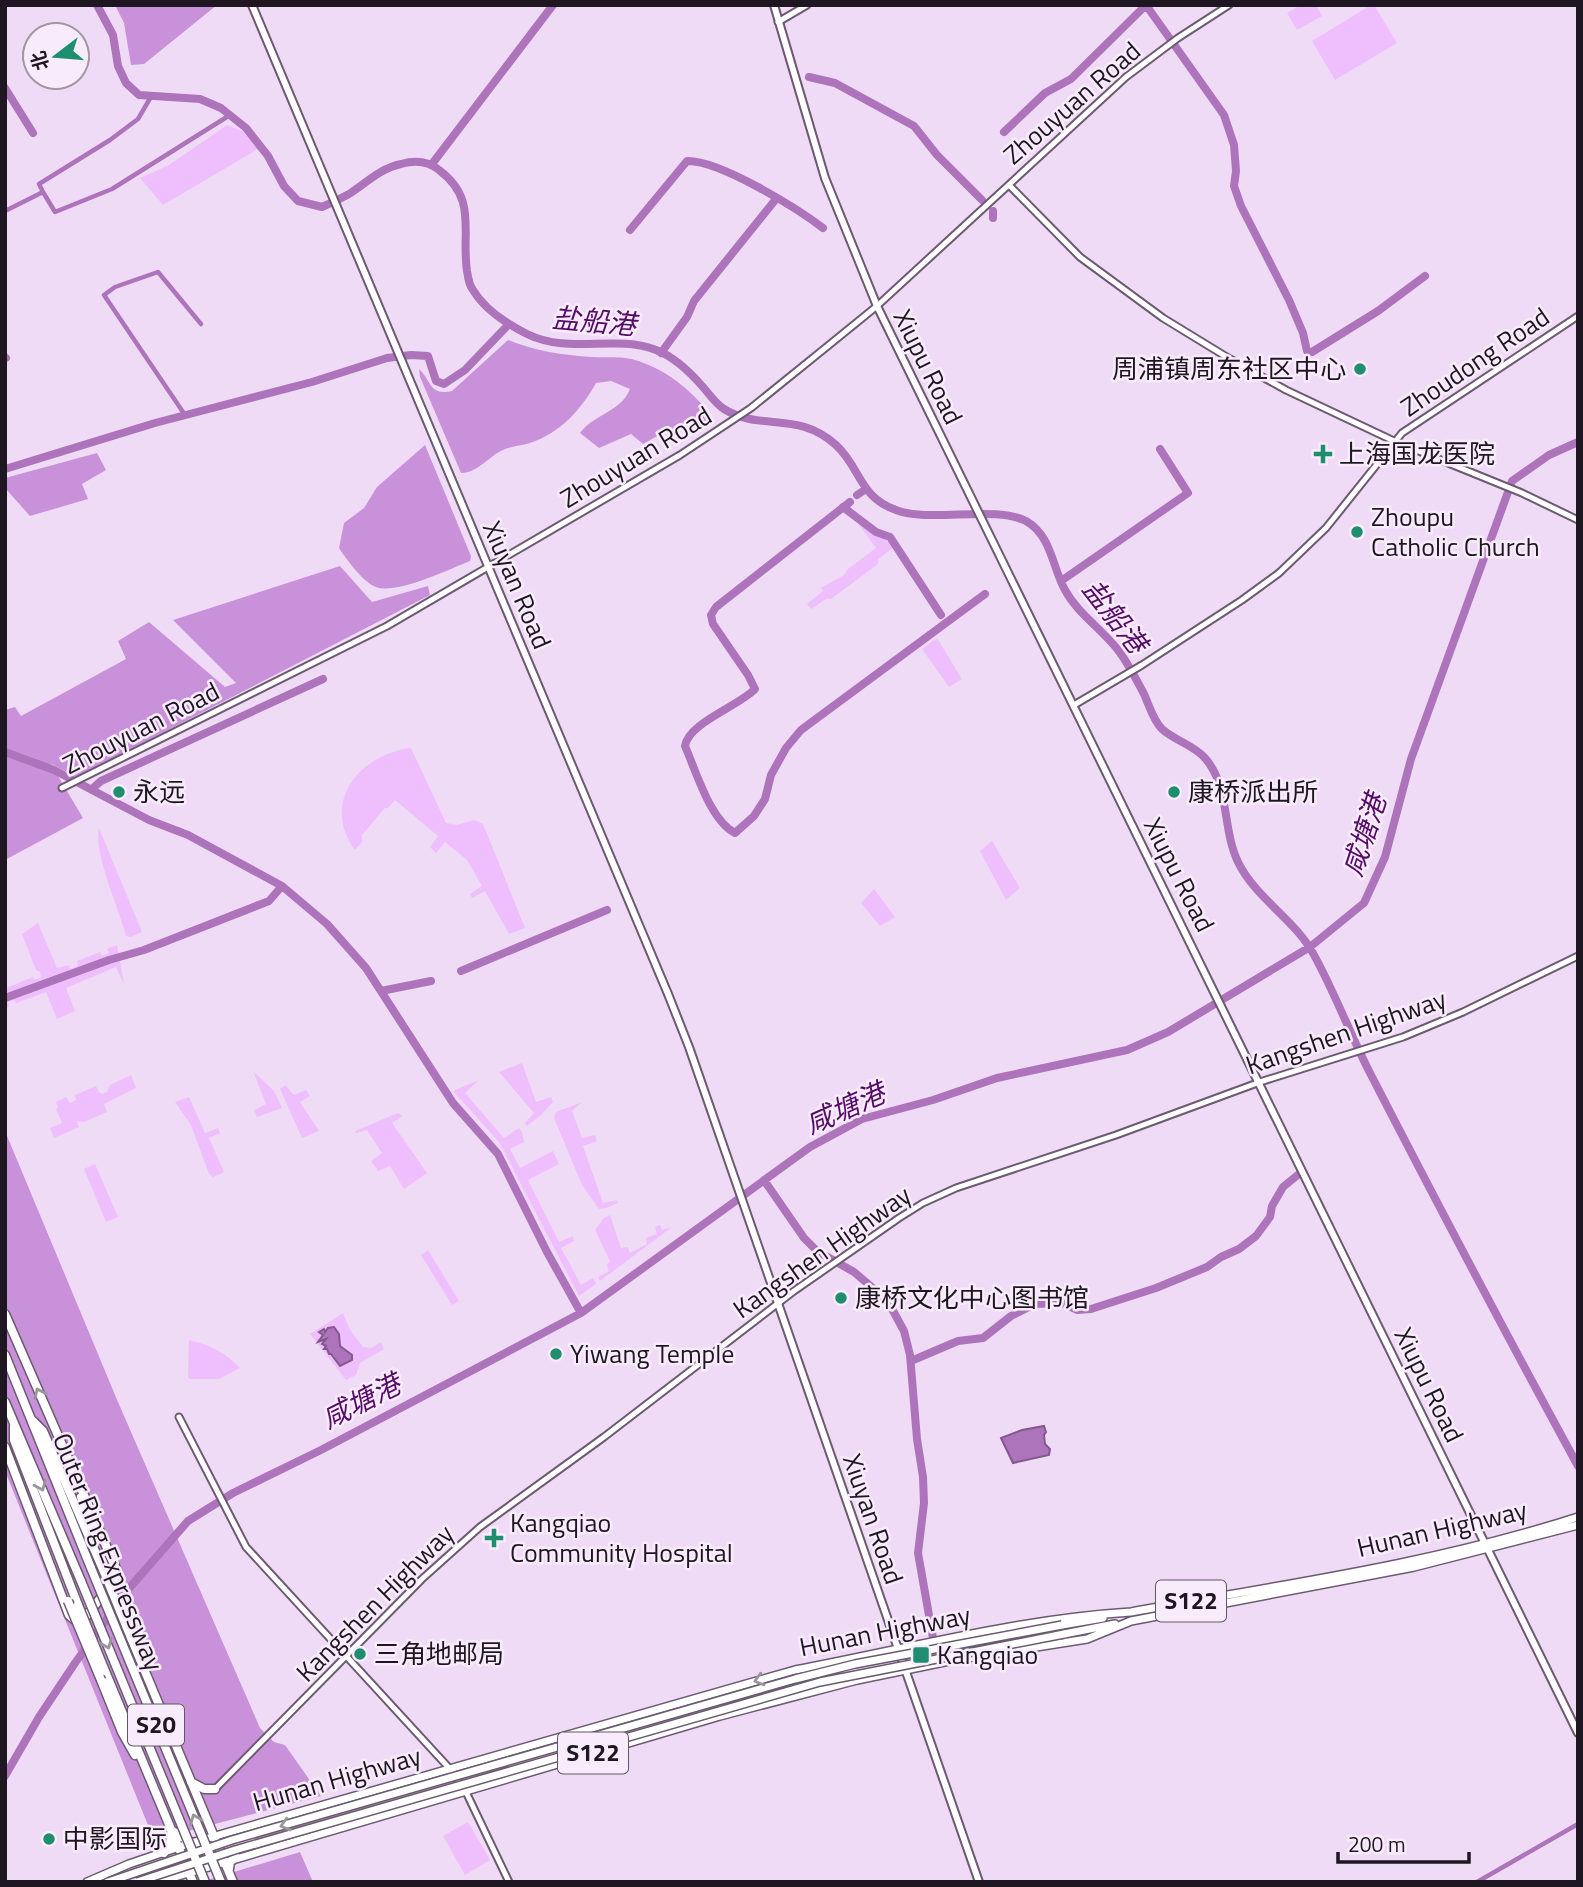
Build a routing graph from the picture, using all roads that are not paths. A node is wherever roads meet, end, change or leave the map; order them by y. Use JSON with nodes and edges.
{"nodes":[{"id":1,"x":252,"y":5,"type":"edge"},
{"id":2,"x":774,"y":5,"type":"edge"},
{"id":3,"x":807,"y":5,"type":"edge"},
{"id":4,"x":1229,"y":5,"type":"edge"},
{"id":5,"x":778,"y":22,"type":"junction"},
{"id":6,"x":1009,"y":185,"type":"junction"},
{"id":7,"x":877,"y":306,"type":"junction"},
{"id":8,"x":1578,"y":316,"type":"edge"},
{"id":9,"x":1394,"y":441,"type":"junction"},
{"id":10,"x":1578,"y":520,"type":"edge"},
{"id":11,"x":489,"y":567,"type":"junction"},
{"id":12,"x":1074,"y":705,"type":"junction"},
{"id":13,"x":64,"y":789,"type":"dead end"},
{"id":14,"x":1578,"y":956,"type":"edge"},
{"id":15,"x":1260,"y":1082,"type":"junction"},
{"id":16,"x":778,"y":1304,"type":"junction"},
{"id":17,"x":5,"y":1314,"type":"edge"},
{"id":18,"x":5,"y":1355,"type":"edge"},
{"id":19,"x":5,"y":1402,"type":"edge"},
{"id":20,"x":179,"y":1417,"type":"dead end"},
{"id":21,"x":31,"y":1419,"type":"junction"},
{"id":22,"x":15,"y":1423,"type":"junction"},
{"id":23,"x":5,"y":1447,"type":"edge"},
{"id":24,"x":66,"y":1455,"type":"junction"},
{"id":25,"x":1578,"y":1517,"type":"edge"},
{"id":26,"x":44,"y":1521,"type":"junction"},
{"id":27,"x":1578,"y":1525,"type":"edge"},
{"id":28,"x":43,"y":1544,"type":"junction"},
{"id":29,"x":1485,"y":1546,"type":"junction"},
{"id":30,"x":94,"y":1548,"type":"junction"},
{"id":31,"x":49,"y":1556,"type":"junction"},
{"id":32,"x":1131,"y":1612,"type":"junction"},
{"id":33,"x":1131,"y":1621,"type":"junction"},
{"id":34,"x":1063,"y":1630,"type":"junction"},
{"id":35,"x":897,"y":1648,"type":"junction"},
{"id":36,"x":345,"y":1656,"type":"junction"},
{"id":37,"x":905,"y":1671,"type":"junction"},
{"id":38,"x":1578,"y":1733,"type":"edge"},
{"id":39,"x":144,"y":1765,"type":"junction"},
{"id":40,"x":450,"y":1769,"type":"junction"},
{"id":41,"x":189,"y":1780,"type":"junction"},
{"id":42,"x":215,"y":1789,"type":"joint"},
{"id":43,"x":467,"y":1792,"type":"junction"},
{"id":44,"x":169,"y":1828,"type":"junction"},
{"id":45,"x":212,"y":1836,"type":"junction"},
{"id":46,"x":191,"y":1843,"type":"junction"},
{"id":47,"x":179,"y":1847,"type":"junction"},
{"id":48,"x":164,"y":1853,"type":"junction"},
{"id":49,"x":236,"y":1857,"type":"junction"},
{"id":50,"x":225,"y":1861,"type":"junction"},
{"id":51,"x":215,"y":1864,"type":"junction"},
{"id":52,"x":189,"y":1872,"type":"junction"},
{"id":53,"x":232,"y":1878,"type":"edge"},
{"id":54,"x":87,"y":1882,"type":"edge"},
{"id":55,"x":108,"y":1882,"type":"edge"},
{"id":56,"x":137,"y":1882,"type":"edge"},
{"id":57,"x":158,"y":1882,"type":"edge"},
{"id":58,"x":193,"y":1882,"type":"edge"},
{"id":59,"x":205,"y":1882,"type":"edge"},
{"id":60,"x":221,"y":1882,"type":"edge"},
{"id":61,"x":509,"y":1882,"type":"edge"},
{"id":62,"x":979,"y":1882,"type":"edge"}],
"edges":[{"from":1,"to":11,"type":"main road","name":"Xiuyan Road"},
{"from":2,"to":5,"type":"main road","name":"Xiupu Road"},
{"from":3,"to":5,"type":"street"},
{"from":4,"to":6,"type":"street","name":"Zhouyuan Road"},
{"from":5,"to":7,"type":"main road","name":"Xiupu Road"},
{"from":6,"to":7,"type":"street","name":"Zhouyuan Road"},
{"from":6,"to":9,"type":"street"},
{"from":7,"to":11,"type":"street","name":"Zhouyuan Road"},
{"from":7,"to":12,"type":"main road","name":"Xiupu Road"},
{"from":8,"to":9,"type":"street","name":"Zhoudong Road"},
{"from":9,"to":10,"type":"street"},
{"from":9,"to":12,"type":"street","name":"Zhoudong Road"},
{"from":11,"to":13,"type":"street","name":"Zhouyuan Road"},
{"from":11,"to":16,"type":"main road","name":"Xiuyan Road"},
{"from":12,"to":15,"type":"main road","name":"Xiupu Road"},
{"from":14,"to":15,"type":"street","name":"Kangshen Highway"},
{"from":15,"to":16,"type":"street","name":"Kangshen Highway"},
{"from":15,"to":29,"type":"main road","name":"Xiupu Road"},
{"from":16,"to":35,"type":"main road","name":"Xiuyan Road"},
{"from":16,"to":36,"type":"street","name":"Kangshen Highway"},
{"from":24,"to":17,"type":"highway","one_way":true},
{"from":18,"to":21,"type":"highway","name":"Outer Ring Expressway","number":"S20"},
{"from":19,"to":22,"type":"highway","name":"Outer Ring Expressway","number":"S20"},
{"from":20,"to":36,"type":"street"},
{"from":21,"to":30,"type":"highway"},
{"from":60,"to":21,"type":"highway","name":"Outer Ring Expressway","number":"S20","one_way":true,"bridge":true},
{"from":22,"to":26,"type":"highway"},
{"from":22,"to":59,"type":"highway","name":"Outer Ring Expressway","number":"S20","one_way":true,"bridge":true},
{"from":23,"to":28,"type":"highway"},
{"from":24,"to":28,"type":"highway"},
{"from":24,"to":30,"type":"highway"},
{"from":25,"to":29,"type":"main road","name":"Hunan Highway","number":"S122"},
{"from":26,"to":31,"type":"highway"},
{"from":26,"to":39,"type":"highway","bridge":true},
{"from":27,"to":29,"type":"main road","name":"Hunan Highway","number":"S122"},
{"from":28,"to":31,"type":"highway"},
{"from":29,"to":32,"type":"main road","name":"Hunan Highway","number":"S122"},
{"from":29,"to":33,"type":"main road","name":"Hunan Highway","number":"S122"},
{"from":29,"to":38,"type":"main road","name":"Xiupu Road"},
{"from":30,"to":41,"type":"highway","bridge":true},
{"from":31,"to":39,"type":"highway","bridge":true},
{"from":32,"to":34,"type":"main road"},
{"from":32,"to":35,"type":"main road","name":"Hunan Highway","number":"S122"},
{"from":33,"to":34,"type":"main road"},
{"from":33,"to":37,"type":"main road","name":"Hunan Highway","number":"S122"},
{"from":34,"to":55,"type":"main road","one_way":true,"bridge":true},
{"from":34,"to":56,"type":"main road","bridge":true},
{"from":35,"to":37,"type":"main road","name":"Xiuyan Road"},
{"from":35,"to":40,"type":"main road","name":"Hunan Highway","number":"S122","one_way":true},
{"from":36,"to":40,"type":"street"},
{"from":36,"to":42,"type":"street","name":"Kangshen Highway"},
{"from":37,"to":43,"type":"main road","name":"Hunan Highway","number":"S122"},
{"from":37,"to":62,"type":"main road","name":"Xiuyan Road"},
{"from":39,"to":44,"type":"highway"},
{"from":40,"to":43,"type":"street"},
{"from":40,"to":45,"type":"main road","name":"Hunan Highway","number":"S122"},
{"from":41,"to":42,"type":"highway"},
{"from":41,"to":45,"type":"highway"},
{"from":43,"to":49,"type":"main road","name":"Hunan Highway","number":"S122"},
{"from":43,"to":61,"type":"street"},
{"from":44,"to":46,"type":"highway"},
{"from":44,"to":47,"type":"highway"},
{"from":44,"to":48,"type":"highway"},
{"from":45,"to":46,"type":"main road","name":"Hunan Highway"},
{"from":45,"to":50,"type":"highway"},
{"from":46,"to":47,"type":"main road","name":"Hunan Highway"},
{"from":46,"to":50,"type":"highway"},
{"from":47,"to":48,"type":"main road","name":"Hunan Highway"},
{"from":47,"to":51,"type":"highway"},
{"from":47,"to":52,"type":"highway"},
{"from":48,"to":54,"type":"main road","name":"Hunan Highway"},
{"from":49,"to":50,"type":"main road","name":"Hunan Highway","number":"S122"},
{"from":49,"to":53,"type":"highway"},
{"from":50,"to":51,"type":"main road","name":"Hunan Highway"},
{"from":50,"to":53,"type":"highway"},
{"from":51,"to":52,"type":"main road","name":"Hunan Highway"},
{"from":51,"to":53,"type":"highway"},
{"from":52,"to":57,"type":"main road","name":"Hunan Highway"},
{"from":52,"to":58,"type":"highway"}]}
